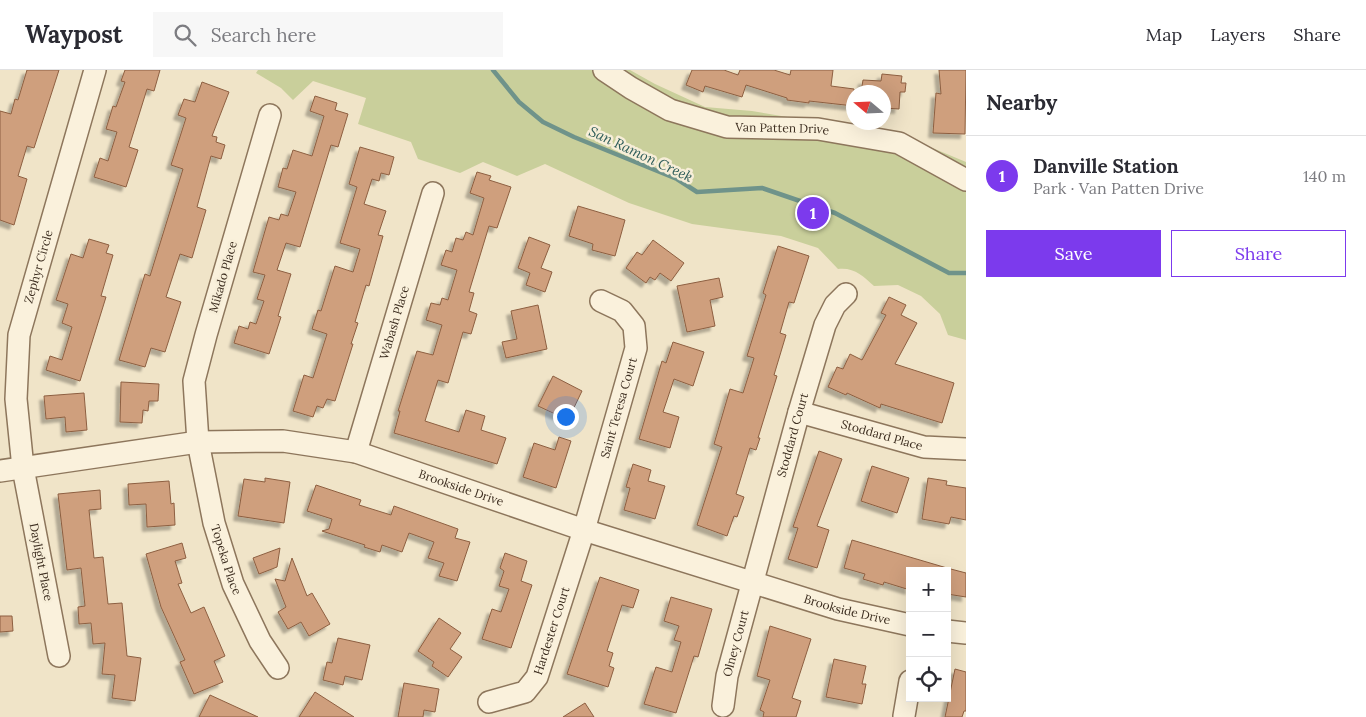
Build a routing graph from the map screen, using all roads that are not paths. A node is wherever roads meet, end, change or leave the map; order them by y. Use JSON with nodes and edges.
{"nodes":[{"id":1,"x":95,"y":70,"type":"edge"},
{"id":2,"x":604,"y":70,"type":"edge"},
{"id":3,"x":635,"y":79,"type":"edge"},
{"id":4,"x":270,"y":115,"type":"dead end"},
{"id":5,"x":966,"y":180,"type":"edge"},
{"id":6,"x":433,"y":193,"type":"dead end"},
{"id":7,"x":846,"y":294,"type":"dead end"},
{"id":8,"x":601,"y":300,"type":"dead end"},
{"id":9,"x":799,"y":412,"type":"junction"},
{"id":10,"x":198,"y":442,"type":"junction"},
{"id":11,"x":966,"y":449,"type":"edge"},
{"id":12,"x":356,"y":452,"type":"junction"},
{"id":13,"x":22,"y":468,"type":"junction"},
{"id":14,"x":0,"y":471,"type":"edge"},
{"id":15,"x":584,"y":530,"type":"junction"},
{"id":16,"x":752,"y":582,"type":"junction"},
{"id":17,"x":906,"y":624,"type":"edge"},
{"id":18,"x":951,"y":631,"type":"edge"},
{"id":19,"x":966,"y":633,"type":"edge"},
{"id":20,"x":59,"y":656,"type":"dead end"},
{"id":21,"x":278,"y":668,"type":"dead end"},
{"id":22,"x":489,"y":702,"type":"dead end"},
{"id":23,"x":906,"y":702,"type":"edge"},
{"id":24,"x":723,"y":706,"type":"dead end"},
{"id":25,"x":904,"y":716,"type":"dead end"}],
"edges":[{"from":1,"to":13,"type":"street","name":"Zephyr Circle"},
{"from":2,"to":3,"type":"street","name":"Van Patten Drive"},
{"from":3,"to":5,"type":"street","name":"Van Patten Drive"},
{"from":4,"to":10,"type":"street","name":"Mikado Place"},
{"from":6,"to":12,"type":"street","name":"Wabash Place"},
{"from":7,"to":9,"type":"street","name":"Stoddard Court"},
{"from":8,"to":15,"type":"street","name":"Saint Teresa Court"},
{"from":9,"to":11,"type":"street","name":"Stoddard Place"},
{"from":9,"to":16,"type":"street","name":"Stoddard Court"},
{"from":10,"to":12,"type":"street","name":"Brookside Drive"},
{"from":10,"to":13,"type":"street","name":"Brookside Drive"},
{"from":10,"to":21,"type":"street","name":"Topeka Place"},
{"from":12,"to":15,"type":"street","name":"Brookside Drive"},
{"from":13,"to":14,"type":"street","name":"Brookside Drive"},
{"from":13,"to":20,"type":"street","name":"Daylight Place"},
{"from":15,"to":16,"type":"street","name":"Brookside Drive"},
{"from":15,"to":22,"type":"street","name":"Hardester Court"},
{"from":16,"to":17,"type":"street","name":"Brookside Drive"},
{"from":16,"to":24,"type":"street","name":"Olney Court"},
{"from":18,"to":19,"type":"street"},
{"from":23,"to":25,"type":"street"}]}
